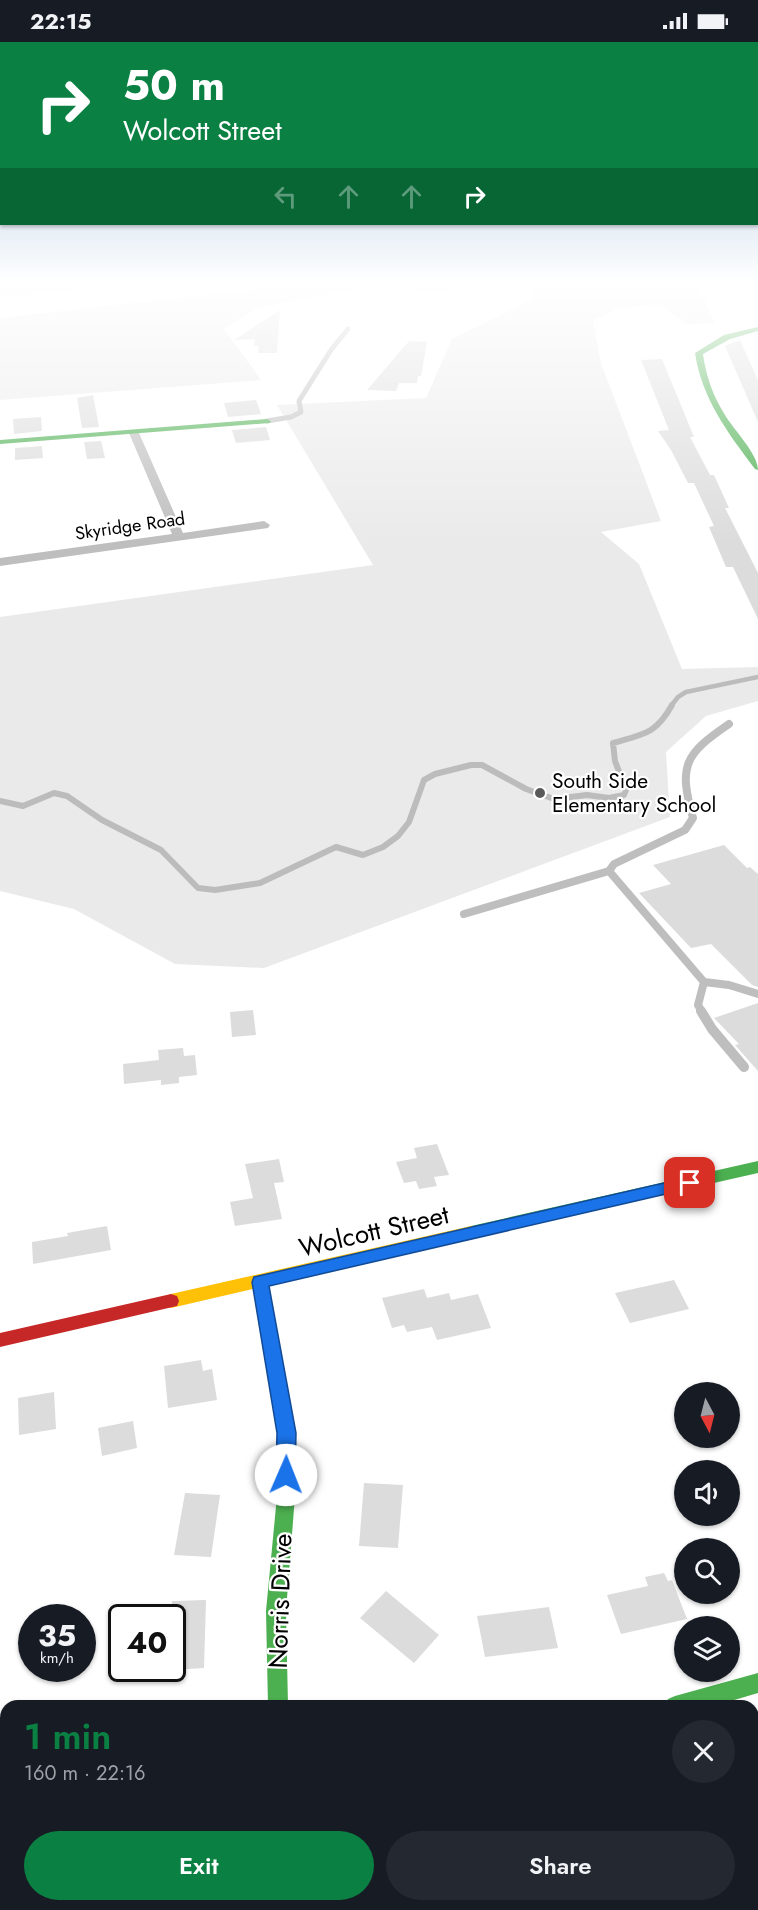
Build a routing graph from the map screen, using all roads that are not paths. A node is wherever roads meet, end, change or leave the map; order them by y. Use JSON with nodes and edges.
{"nodes":[{"id":1,"x":320,"y":368,"type":"edge"},
{"id":2,"x":699,"y":368,"type":"edge"},
{"id":3,"x":267,"y":421,"type":"joint"},
{"id":4,"x":134,"y":433,"type":"junction"},
{"id":5,"x":0,"y":442,"type":"edge"},
{"id":6,"x":758,"y":467,"type":"edge"},
{"id":7,"x":264,"y":525,"type":"dead end"},
{"id":8,"x":179,"y":537,"type":"junction"},
{"id":9,"x":0,"y":562,"type":"edge"},
{"id":10,"x":729,"y":724,"type":"dead end"},
{"id":11,"x":609,"y":871,"type":"junction"},
{"id":12,"x":464,"y":914,"type":"dead end"},
{"id":13,"x":704,"y":982,"type":"junction"},
{"id":14,"x":758,"y":994,"type":"edge"},
{"id":15,"x":744,"y":1067,"type":"dead end"},
{"id":16,"x":758,"y":1167,"type":"edge"},
{"id":17,"x":260,"y":1282,"type":"junction"},
{"id":18,"x":0,"y":1340,"type":"edge"},
{"id":19,"x":758,"y":1683,"type":"edge"},
{"id":20,"x":278,"y":1700,"type":"edge"},
{"id":21,"x":697,"y":1700,"type":"edge"}],
"edges":[{"from":1,"to":3,"type":"lane"},
{"from":2,"to":6,"type":"street"},
{"from":3,"to":4,"type":"street"},
{"from":4,"to":5,"type":"street"},
{"from":4,"to":8,"type":"street"},
{"from":7,"to":8,"type":"street","name":"Skyridge Road"},
{"from":8,"to":9,"type":"street","name":"Skyridge Road"},
{"from":10,"to":11,"type":"lane"},
{"from":11,"to":12,"type":"lane"},
{"from":11,"to":13,"type":"lane"},
{"from":13,"to":14,"type":"lane"},
{"from":13,"to":15,"type":"lane"},
{"from":16,"to":17,"type":"street","name":"Wolcott Street"},
{"from":17,"to":18,"type":"street","name":"Wolcott Street"},
{"from":17,"to":20,"type":"street","name":"Norris Drive"},
{"from":19,"to":21,"type":"street"}]}
